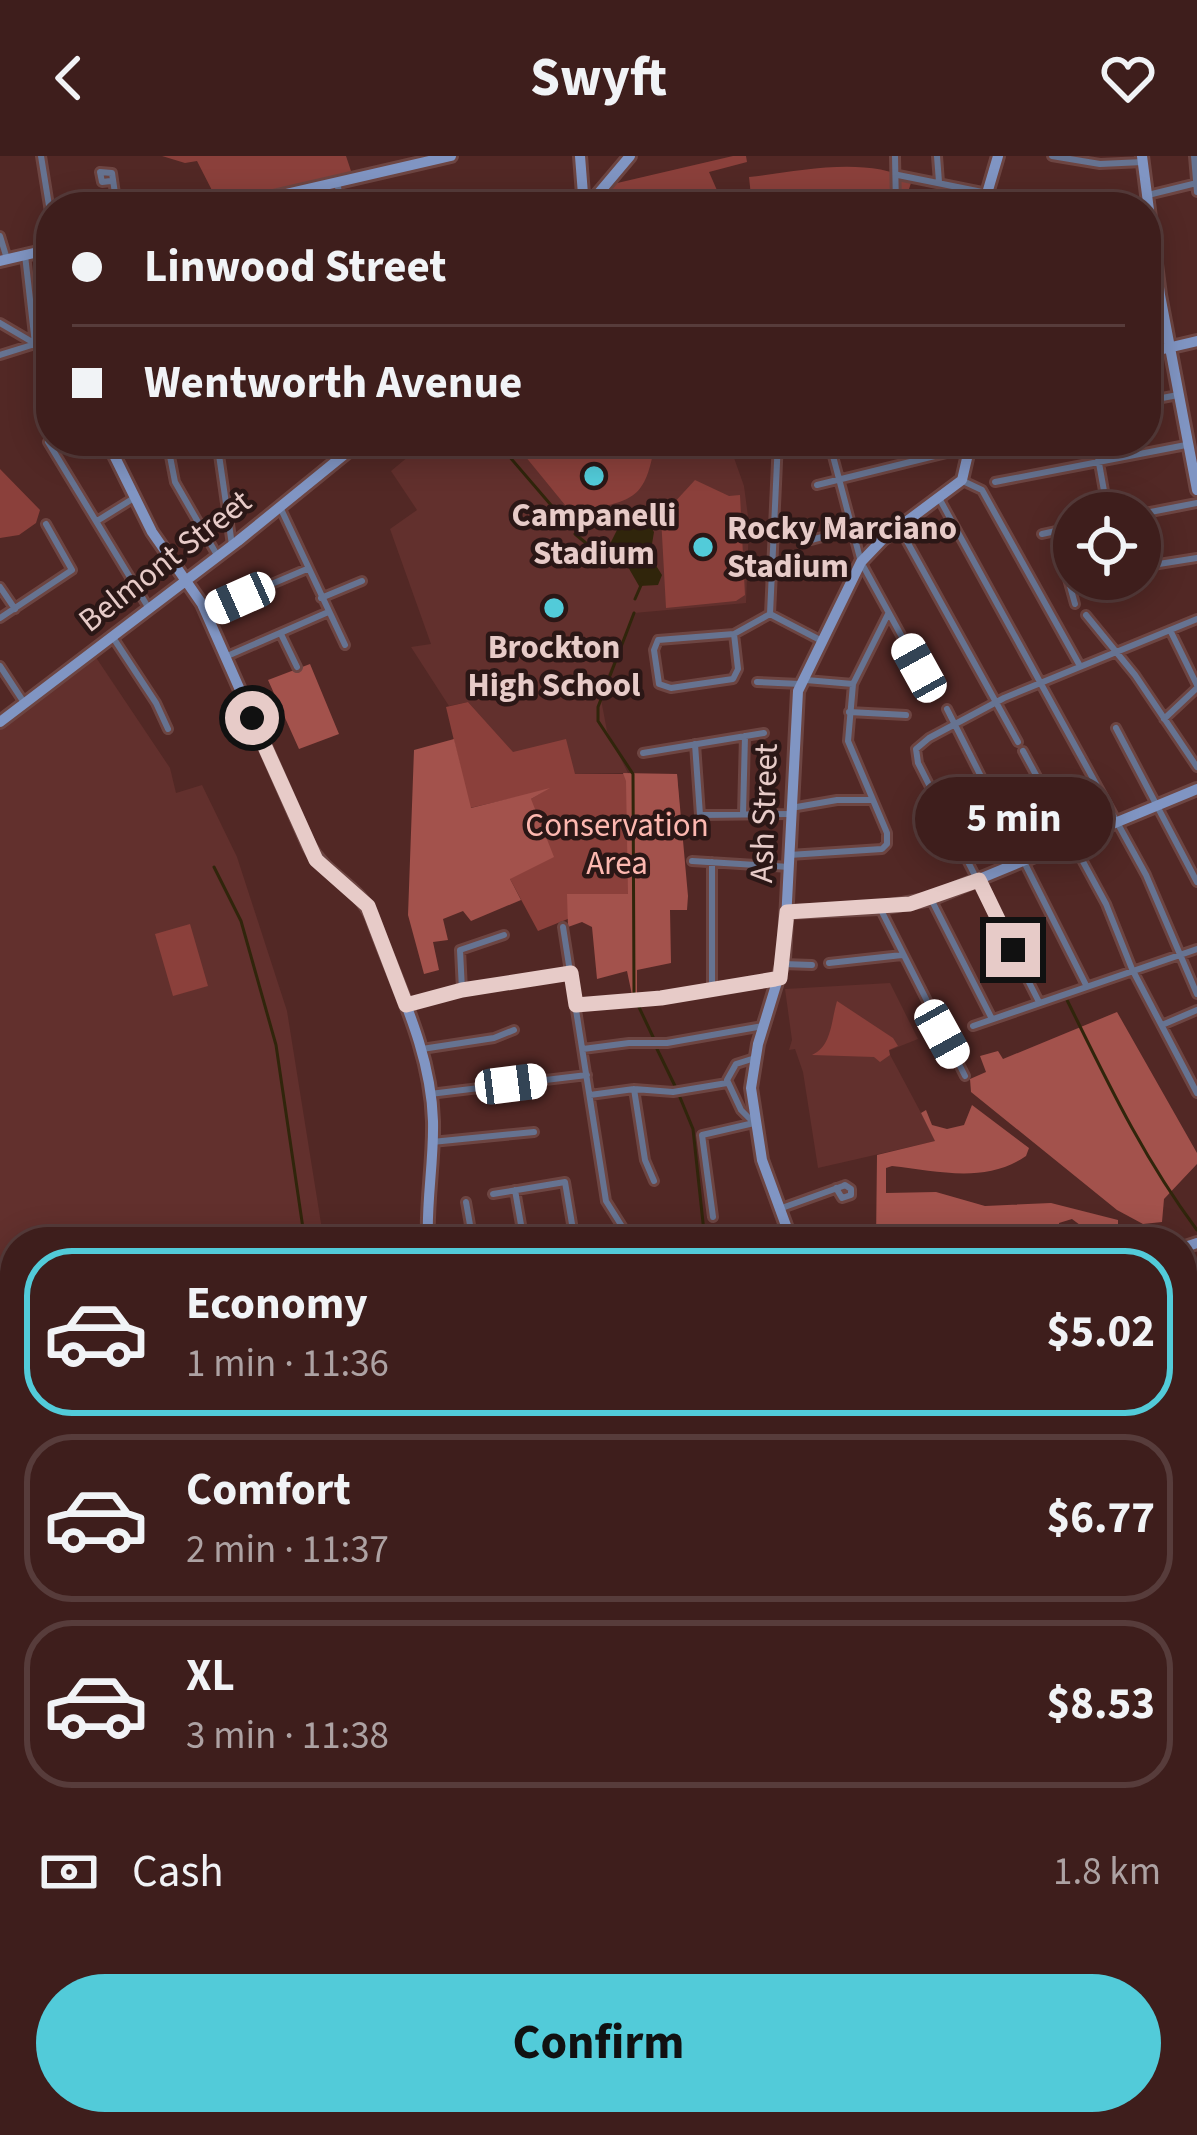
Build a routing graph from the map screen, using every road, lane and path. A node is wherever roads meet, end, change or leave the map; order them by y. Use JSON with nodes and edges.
{"nodes":[{"id":1,"x":41,"y":156,"type":"edge"},
{"id":2,"x":451,"y":156,"type":"edge"},
{"id":3,"x":580,"y":156,"type":"edge"},
{"id":4,"x":630,"y":156,"type":"edge"},
{"id":5,"x":895,"y":156,"type":"edge"},
{"id":6,"x":938,"y":156,"type":"edge"},
{"id":7,"x":998,"y":156,"type":"edge"},
{"id":8,"x":1052,"y":156,"type":"edge"},
{"id":9,"x":1194,"y":156,"type":"edge"},
{"id":10,"x":1142,"y":159,"type":"edge"},
{"id":11,"x":898,"y":175,"type":"junction"},
{"id":12,"x":111,"y":181,"type":"dead end"},
{"id":13,"x":337,"y":182,"type":"junction"},
{"id":14,"x":940,"y":182,"type":"junction"},
{"id":15,"x":1196,"y":186,"type":"edge"},
{"id":16,"x":47,"y":192,"type":"edge"},
{"id":17,"x":114,"y":192,"type":"edge"},
{"id":18,"x":307,"y":192,"type":"edge"},
{"id":19,"x":339,"y":192,"type":"edge"},
{"id":20,"x":584,"y":192,"type":"edge"},
{"id":21,"x":599,"y":192,"type":"edge"},
{"id":22,"x":897,"y":192,"type":"edge"},
{"id":23,"x":965,"y":192,"type":"edge"},
{"id":24,"x":987,"y":192,"type":"edge"},
{"id":25,"x":1145,"y":192,"type":"edge"},
{"id":26,"x":1161,"y":192,"type":"edge"},
{"id":27,"x":0,"y":236,"type":"edge"},
{"id":28,"x":36,"y":252,"type":"edge"},
{"id":29,"x":25,"y":255,"type":"junction"},
{"id":30,"x":4,"y":260,"type":"edge"},
{"id":31,"x":1161,"y":301,"type":"edge"},
{"id":32,"x":0,"y":323,"type":"edge"},
{"id":33,"x":1197,"y":341,"type":"edge"},
{"id":34,"x":34,"y":344,"type":"junction"},
{"id":35,"x":1169,"y":348,"type":"junction"},
{"id":36,"x":1161,"y":350,"type":"edge"},
{"id":37,"x":0,"y":355,"type":"edge"},
{"id":38,"x":1178,"y":394,"type":"junction"},
{"id":39,"x":1161,"y":398,"type":"edge"},
{"id":40,"x":1187,"y":445,"type":"junction"},
{"id":41,"x":1161,"y":450,"type":"edge"},
{"id":42,"x":57,"y":456,"type":"edge"},
{"id":43,"x":114,"y":456,"type":"edge"},
{"id":44,"x":170,"y":456,"type":"edge"},
{"id":45,"x":219,"y":456,"type":"edge"},
{"id":46,"x":343,"y":456,"type":"edge"},
{"id":47,"x":777,"y":456,"type":"edge"},
{"id":48,"x":833,"y":456,"type":"edge"},
{"id":49,"x":928,"y":456,"type":"edge"},
{"id":50,"x":967,"y":456,"type":"edge"},
{"id":51,"x":1096,"y":456,"type":"edge"},
{"id":52,"x":1131,"y":456,"type":"edge"},
{"id":53,"x":1096,"y":463,"type":"junction"},
{"id":54,"x":962,"y":480,"type":"junction"},
{"id":55,"x":839,"y":481,"type":"junction"},
{"id":56,"x":995,"y":482,"type":"dead end"},
{"id":57,"x":818,"y":484,"type":"dead end"},
{"id":58,"x":1197,"y":490,"type":"edge"},
{"id":59,"x":1103,"y":492,"type":"edge"},
{"id":60,"x":134,"y":498,"type":"junction"},
{"id":61,"x":939,"y":498,"type":"junction"},
{"id":62,"x":1197,"y":503,"type":"edge"},
{"id":63,"x":280,"y":507,"type":"junction"},
{"id":64,"x":1161,"y":510,"type":"edge"},
{"id":65,"x":97,"y":521,"type":"junction"},
{"id":66,"x":46,"y":524,"type":"dead end"},
{"id":67,"x":899,"y":527,"type":"junction"},
{"id":68,"x":852,"y":529,"type":"junction"},
{"id":69,"x":1053,"y":532,"type":"edge"},
{"id":70,"x":1042,"y":534,"type":"dead end"},
{"id":71,"x":811,"y":539,"type":"dead end"},
{"id":72,"x":232,"y":545,"type":"junction"},
{"id":73,"x":217,"y":555,"type":"junction"},
{"id":74,"x":1197,"y":558,"type":"edge"},
{"id":75,"x":861,"y":562,"type":"junction"},
{"id":76,"x":1161,"y":564,"type":"edge"},
{"id":77,"x":307,"y":568,"type":"junction"},
{"id":78,"x":184,"y":579,"type":"junction"},
{"id":79,"x":362,"y":581,"type":"dead end"},
{"id":80,"x":0,"y":587,"type":"edge"},
{"id":81,"x":321,"y":598,"type":"junction"},
{"id":82,"x":1074,"y":600,"type":"edge"},
{"id":83,"x":1075,"y":604,"type":"dead end"},
{"id":84,"x":148,"y":607,"type":"junction"},
{"id":85,"x":15,"y":609,"type":"junction"},
{"id":86,"x":206,"y":612,"type":"junction"},
{"id":87,"x":327,"y":613,"type":"junction"},
{"id":88,"x":770,"y":614,"type":"junction"},
{"id":89,"x":888,"y":614,"type":"junction"},
{"id":90,"x":1086,"y":615,"type":"dead end"},
{"id":91,"x":0,"y":618,"type":"edge"},
{"id":92,"x":1197,"y":619,"type":"edge"},
{"id":93,"x":1170,"y":630,"type":"junction"},
{"id":94,"x":280,"y":634,"type":"junction"},
{"id":95,"x":734,"y":634,"type":"junction"},
{"id":96,"x":112,"y":636,"type":"junction"},
{"id":97,"x":820,"y":640,"type":"junction"},
{"id":98,"x":345,"y":645,"type":"dead end"},
{"id":99,"x":1115,"y":650,"type":"junction"},
{"id":100,"x":225,"y":657,"type":"junction"},
{"id":101,"x":0,"y":666,"type":"edge"},
{"id":102,"x":1080,"y":666,"type":"junction"},
{"id":103,"x":297,"y":667,"type":"dead end"},
{"id":104,"x":757,"y":682,"type":"dead end"},
{"id":105,"x":801,"y":682,"type":"junction"},
{"id":106,"x":1040,"y":682,"type":"junction"},
{"id":107,"x":853,"y":683,"type":"junction"},
{"id":108,"x":1197,"y":686,"type":"edge"},
{"id":109,"x":936,"y":690,"type":"dead end"},
{"id":110,"x":996,"y":702,"type":"junction"},
{"id":111,"x":25,"y":704,"type":"junction"},
{"id":112,"x":947,"y":709,"type":"dead end"},
{"id":113,"x":848,"y":712,"type":"junction"},
{"id":114,"x":906,"y":715,"type":"dead end"},
{"id":115,"x":1164,"y":719,"type":"junction"},
{"id":116,"x":0,"y":722,"type":"edge"},
{"id":117,"x":956,"y":725,"type":"junction"},
{"id":118,"x":1116,"y":728,"type":"dead end"},
{"id":119,"x":168,"y":729,"type":"dead end"},
{"id":120,"x":764,"y":733,"type":"dead end"},
{"id":121,"x":745,"y":736,"type":"junction"},
{"id":122,"x":1018,"y":742,"type":"dead end"},
{"id":123,"x":695,"y":744,"type":"junction"},
{"id":124,"x":1024,"y":751,"type":"dead end"},
{"id":125,"x":644,"y":753,"type":"dead end"},
{"id":126,"x":1197,"y":767,"type":"edge"},
{"id":127,"x":1197,"y":789,"type":"edge"},
{"id":128,"x":872,"y":800,"type":"junction"},
{"id":129,"x":1157,"y":805,"type":"junction"},
{"id":130,"x":791,"y":811,"type":"junction"},
{"id":131,"x":743,"y":814,"type":"junction"},
{"id":132,"x":1117,"y":822,"type":"junction"},
{"id":133,"x":1073,"y":841,"type":"junction"},
{"id":134,"x":692,"y":861,"type":"dead end"},
{"id":135,"x":789,"y":861,"type":"junction"},
{"id":136,"x":1025,"y":861,"type":"junction"},
{"id":137,"x":712,"y":862,"type":"junction"},
{"id":138,"x":979,"y":880,"type":"junction"},
{"id":139,"x":1197,"y":882,"type":"edge"},
{"id":140,"x":931,"y":899,"type":"junction"},
{"id":141,"x":880,"y":908,"type":"junction"},
{"id":142,"x":787,"y":912,"type":"junction"},
{"id":143,"x":563,"y":927,"type":"dead end"},
{"id":144,"x":504,"y":935,"type":"dead end"},
{"id":145,"x":1197,"y":949,"type":"edge"},
{"id":146,"x":902,"y":955,"type":"junction"},
{"id":147,"x":1178,"y":955,"type":"junction"},
{"id":148,"x":829,"y":963,"type":"dead end"},
{"id":149,"x":783,"y":964,"type":"junction"},
{"id":150,"x":812,"y":965,"type":"dead end"},
{"id":151,"x":1132,"y":969,"type":"junction"},
{"id":152,"x":571,"y":973,"type":"junction"},
{"id":153,"x":780,"y":978,"type":"junction"},
{"id":154,"x":1086,"y":985,"type":"junction"},
{"id":155,"x":712,"y":989,"type":"junction"},
{"id":156,"x":462,"y":990,"type":"junction"},
{"id":157,"x":1197,"y":994,"type":"edge"},
{"id":158,"x":1039,"y":1002,"type":"junction"},
{"id":159,"x":406,"y":1005,"type":"junction"},
{"id":160,"x":576,"y":1005,"type":"junction"},
{"id":161,"x":1197,"y":1010,"type":"edge"},
{"id":162,"x":992,"y":1019,"type":"junction"},
{"id":163,"x":973,"y":1025,"type":"dead end"},
{"id":164,"x":1162,"y":1025,"type":"junction"},
{"id":165,"x":763,"y":1026,"type":"junction"},
{"id":166,"x":514,"y":1030,"type":"dead end"},
{"id":167,"x":422,"y":1049,"type":"junction"},
{"id":168,"x":583,"y":1049,"type":"junction"},
{"id":169,"x":755,"y":1058,"type":"junction"},
{"id":170,"x":587,"y":1075,"type":"junction"},
{"id":171,"x":965,"y":1076,"type":"dead end"},
{"id":172,"x":727,"y":1083,"type":"junction"},
{"id":173,"x":634,"y":1089,"type":"junction"},
{"id":174,"x":430,"y":1094,"type":"junction"},
{"id":175,"x":1197,"y":1094,"type":"edge"},
{"id":176,"x":590,"y":1095,"type":"junction"},
{"id":177,"x":754,"y":1123,"type":"junction"},
{"id":178,"x":534,"y":1132,"type":"dead end"},
{"id":179,"x":432,"y":1142,"type":"junction"},
{"id":180,"x":654,"y":1181,"type":"dead end"},
{"id":181,"x":836,"y":1188,"type":"dead end"},
{"id":182,"x":515,"y":1190,"type":"junction"},
{"id":183,"x":494,"y":1194,"type":"dead end"},
{"id":184,"x":466,"y":1202,"type":"dead end"},
{"id":185,"x":779,"y":1209,"type":"junction"},
{"id":186,"x":713,"y":1217,"type":"dead end"},
{"id":187,"x":429,"y":1227,"type":"edge"},
{"id":188,"x":470,"y":1227,"type":"edge"},
{"id":189,"x":521,"y":1227,"type":"edge"},
{"id":190,"x":572,"y":1227,"type":"edge"},
{"id":191,"x":622,"y":1227,"type":"edge"},
{"id":192,"x":786,"y":1227,"type":"edge"}],
"edges":[{"from":1,"to":16,"type":"street"},
{"from":2,"to":13,"type":"street"},
{"from":3,"to":20,"type":"street"},
{"from":4,"to":21,"type":"street"},
{"from":5,"to":11,"type":"street"},
{"from":6,"to":14,"type":"street"},
{"from":7,"to":24,"type":"street"},
{"from":8,"to":10,"type":"street"},
{"from":9,"to":15,"type":"street"},
{"from":10,"to":25,"type":"street"},
{"from":11,"to":14,"type":"street"},
{"from":11,"to":22,"type":"street"},
{"from":12,"to":17,"type":"street"},
{"from":13,"to":18,"type":"street"},
{"from":13,"to":19,"type":"street"},
{"from":14,"to":23,"type":"street"},
{"from":15,"to":26,"type":"street"},
{"from":27,"to":30,"type":"street"},
{"from":28,"to":29,"type":"street"},
{"from":29,"to":30,"type":"street"},
{"from":29,"to":34,"type":"street"},
{"from":31,"to":35,"type":"street"},
{"from":32,"to":34,"type":"street"},
{"from":33,"to":35,"type":"street"},
{"from":34,"to":37,"type":"street"},
{"from":35,"to":36,"type":"street"},
{"from":35,"to":38,"type":"street"},
{"from":38,"to":39,"type":"street"},
{"from":38,"to":40,"type":"street"},
{"from":40,"to":41,"type":"street"},
{"from":40,"to":58,"type":"street"},
{"from":42,"to":65,"type":"street"},
{"from":43,"to":60,"type":"street"},
{"from":44,"to":73,"type":"street"},
{"from":45,"to":72,"type":"street"},
{"from":46,"to":63,"type":"street","name":"Belmont Street"},
{"from":47,"to":88,"type":"street"},
{"from":48,"to":55,"type":"street"},
{"from":49,"to":55,"type":"street"},
{"from":50,"to":54,"type":"street"},
{"from":51,"to":53,"type":"street"},
{"from":52,"to":53,"type":"street"},
{"from":53,"to":56,"type":"street"},
{"from":53,"to":59,"type":"street"},
{"from":54,"to":61,"type":"street","name":"Ash Street"},
{"from":54,"to":102,"type":"street"},
{"from":55,"to":57,"type":"street"},
{"from":55,"to":68,"type":"street"},
{"from":60,"to":65,"type":"street"},
{"from":60,"to":78,"type":"street"},
{"from":61,"to":67,"type":"street","name":"Ash Street"},
{"from":61,"to":106,"type":"street"},
{"from":62,"to":64,"type":"street"},
{"from":63,"to":72,"type":"street","name":"Belmont Street"},
{"from":63,"to":77,"type":"street"},
{"from":65,"to":84,"type":"street"},
{"from":66,"to":85,"type":"street"},
{"from":67,"to":75,"type":"street","name":"Ash Street"},
{"from":67,"to":110,"type":"street"},
{"from":68,"to":71,"type":"street"},
{"from":68,"to":75,"type":"street"},
{"from":69,"to":70,"type":"street"},
{"from":72,"to":73,"type":"street","name":"Belmont Street"},
{"from":73,"to":78,"type":"street","name":"Belmont Street"},
{"from":74,"to":76,"type":"street"},
{"from":75,"to":89,"type":"street"},
{"from":75,"to":97,"type":"street","name":"Ash Street"},
{"from":77,"to":81,"type":"street"},
{"from":77,"to":86,"type":"street"},
{"from":78,"to":84,"type":"street","name":"Belmont Street"},
{"from":78,"to":86,"type":"street"},
{"from":79,"to":81,"type":"street"},
{"from":80,"to":85,"type":"street"},
{"from":81,"to":87,"type":"street"},
{"from":82,"to":83,"type":"street"},
{"from":84,"to":96,"type":"street","name":"Belmont Street"},
{"from":85,"to":91,"type":"street"},
{"from":86,"to":100,"type":"street"},
{"from":87,"to":94,"type":"street"},
{"from":87,"to":98,"type":"street"},
{"from":88,"to":95,"type":"street"},
{"from":88,"to":97,"type":"street"},
{"from":89,"to":107,"type":"street"},
{"from":89,"to":109,"type":"street"},
{"from":90,"to":99,"type":"street"},
{"from":92,"to":93,"type":"street"},
{"from":93,"to":99,"type":"street"},
{"from":93,"to":108,"type":"street"},
{"from":94,"to":100,"type":"street"},
{"from":94,"to":103,"type":"street"},
{"from":95,"to":95,"type":"street"},
{"from":96,"to":111,"type":"street","name":"Belmont Street"},
{"from":96,"to":119,"type":"street"},
{"from":97,"to":105,"type":"street","name":"Ash Street"},
{"from":99,"to":102,"type":"street"},
{"from":99,"to":115,"type":"street"},
{"from":100,"to":159,"type":"street"},
{"from":101,"to":111,"type":"street"},
{"from":102,"to":106,"type":"street"},
{"from":104,"to":105,"type":"street"},
{"from":105,"to":107,"type":"street"},
{"from":105,"to":130,"type":"street","name":"Ash Street"},
{"from":106,"to":110,"type":"street"},
{"from":106,"to":132,"type":"street"},
{"from":107,"to":113,"type":"street"},
{"from":108,"to":115,"type":"street"},
{"from":110,"to":117,"type":"street"},
{"from":110,"to":122,"type":"street"},
{"from":111,"to":116,"type":"street","name":"Belmont Street"},
{"from":112,"to":117,"type":"street"},
{"from":113,"to":114,"type":"street"},
{"from":113,"to":128,"type":"street"},
{"from":115,"to":126,"type":"street"},
{"from":117,"to":136,"type":"street"},
{"from":117,"to":138,"type":"street"},
{"from":118,"to":129,"type":"street"},
{"from":120,"to":121,"type":"street"},
{"from":121,"to":123,"type":"street"},
{"from":121,"to":131,"type":"street"},
{"from":123,"to":125,"type":"street"},
{"from":123,"to":131,"type":"street"},
{"from":124,"to":133,"type":"street"},
{"from":127,"to":129,"type":"street"},
{"from":128,"to":130,"type":"street"},
{"from":128,"to":135,"type":"street"},
{"from":129,"to":132,"type":"street"},
{"from":129,"to":139,"type":"street"},
{"from":130,"to":131,"type":"street"},
{"from":130,"to":135,"type":"street","name":"Ash Street"},
{"from":132,"to":133,"type":"street"},
{"from":132,"to":147,"type":"street"},
{"from":133,"to":136,"type":"street"},
{"from":133,"to":151,"type":"street"},
{"from":134,"to":137,"type":"street"},
{"from":135,"to":137,"type":"street"},
{"from":135,"to":142,"type":"street","name":"Ash Street"},
{"from":136,"to":138,"type":"street"},
{"from":136,"to":154,"type":"street"},
{"from":137,"to":155,"type":"street"},
{"from":138,"to":140,"type":"street"},
{"from":138,"to":158,"type":"street"},
{"from":140,"to":141,"type":"street"},
{"from":140,"to":162,"type":"street"},
{"from":141,"to":142,"type":"street"},
{"from":141,"to":146,"type":"street"},
{"from":142,"to":149,"type":"street","name":"Ash Street"},
{"from":143,"to":152,"type":"street"},
{"from":144,"to":156,"type":"street"},
{"from":145,"to":147,"type":"street"},
{"from":146,"to":148,"type":"street"},
{"from":146,"to":171,"type":"street"},
{"from":147,"to":151,"type":"street"},
{"from":147,"to":157,"type":"street"},
{"from":149,"to":150,"type":"street"},
{"from":149,"to":153,"type":"street","name":"Ash Street"},
{"from":151,"to":154,"type":"street"},
{"from":151,"to":164,"type":"street"},
{"from":152,"to":156,"type":"street"},
{"from":152,"to":160,"type":"street"},
{"from":153,"to":155,"type":"street"},
{"from":153,"to":165,"type":"street","name":"Ash Street"},
{"from":154,"to":158,"type":"street"},
{"from":155,"to":160,"type":"street"},
{"from":156,"to":159,"type":"street"},
{"from":158,"to":162,"type":"street"},
{"from":159,"to":167,"type":"street"},
{"from":160,"to":168,"type":"street"},
{"from":161,"to":164,"type":"street"},
{"from":162,"to":163,"type":"street"},
{"from":164,"to":175,"type":"street"},
{"from":165,"to":168,"type":"street"},
{"from":165,"to":169,"type":"street","name":"Ash Street"},
{"from":166,"to":167,"type":"street"},
{"from":167,"to":174,"type":"street"},
{"from":168,"to":170,"type":"street"},
{"from":169,"to":172,"type":"street"},
{"from":169,"to":177,"type":"street","name":"Ash Street"},
{"from":170,"to":174,"type":"street"},
{"from":170,"to":176,"type":"street"},
{"from":172,"to":173,"type":"street"},
{"from":172,"to":177,"type":"street"},
{"from":173,"to":176,"type":"street"},
{"from":173,"to":180,"type":"street"},
{"from":174,"to":179,"type":"street"},
{"from":176,"to":191,"type":"street"},
{"from":177,"to":185,"type":"street","name":"Ash Street"},
{"from":177,"to":186,"type":"street"},
{"from":178,"to":179,"type":"street"},
{"from":179,"to":187,"type":"street"},
{"from":181,"to":185,"type":"street"},
{"from":182,"to":183,"type":"street"},
{"from":182,"to":189,"type":"street"},
{"from":182,"to":190,"type":"street"},
{"from":184,"to":188,"type":"street"},
{"from":185,"to":192,"type":"street","name":"Ash Street"}]}
